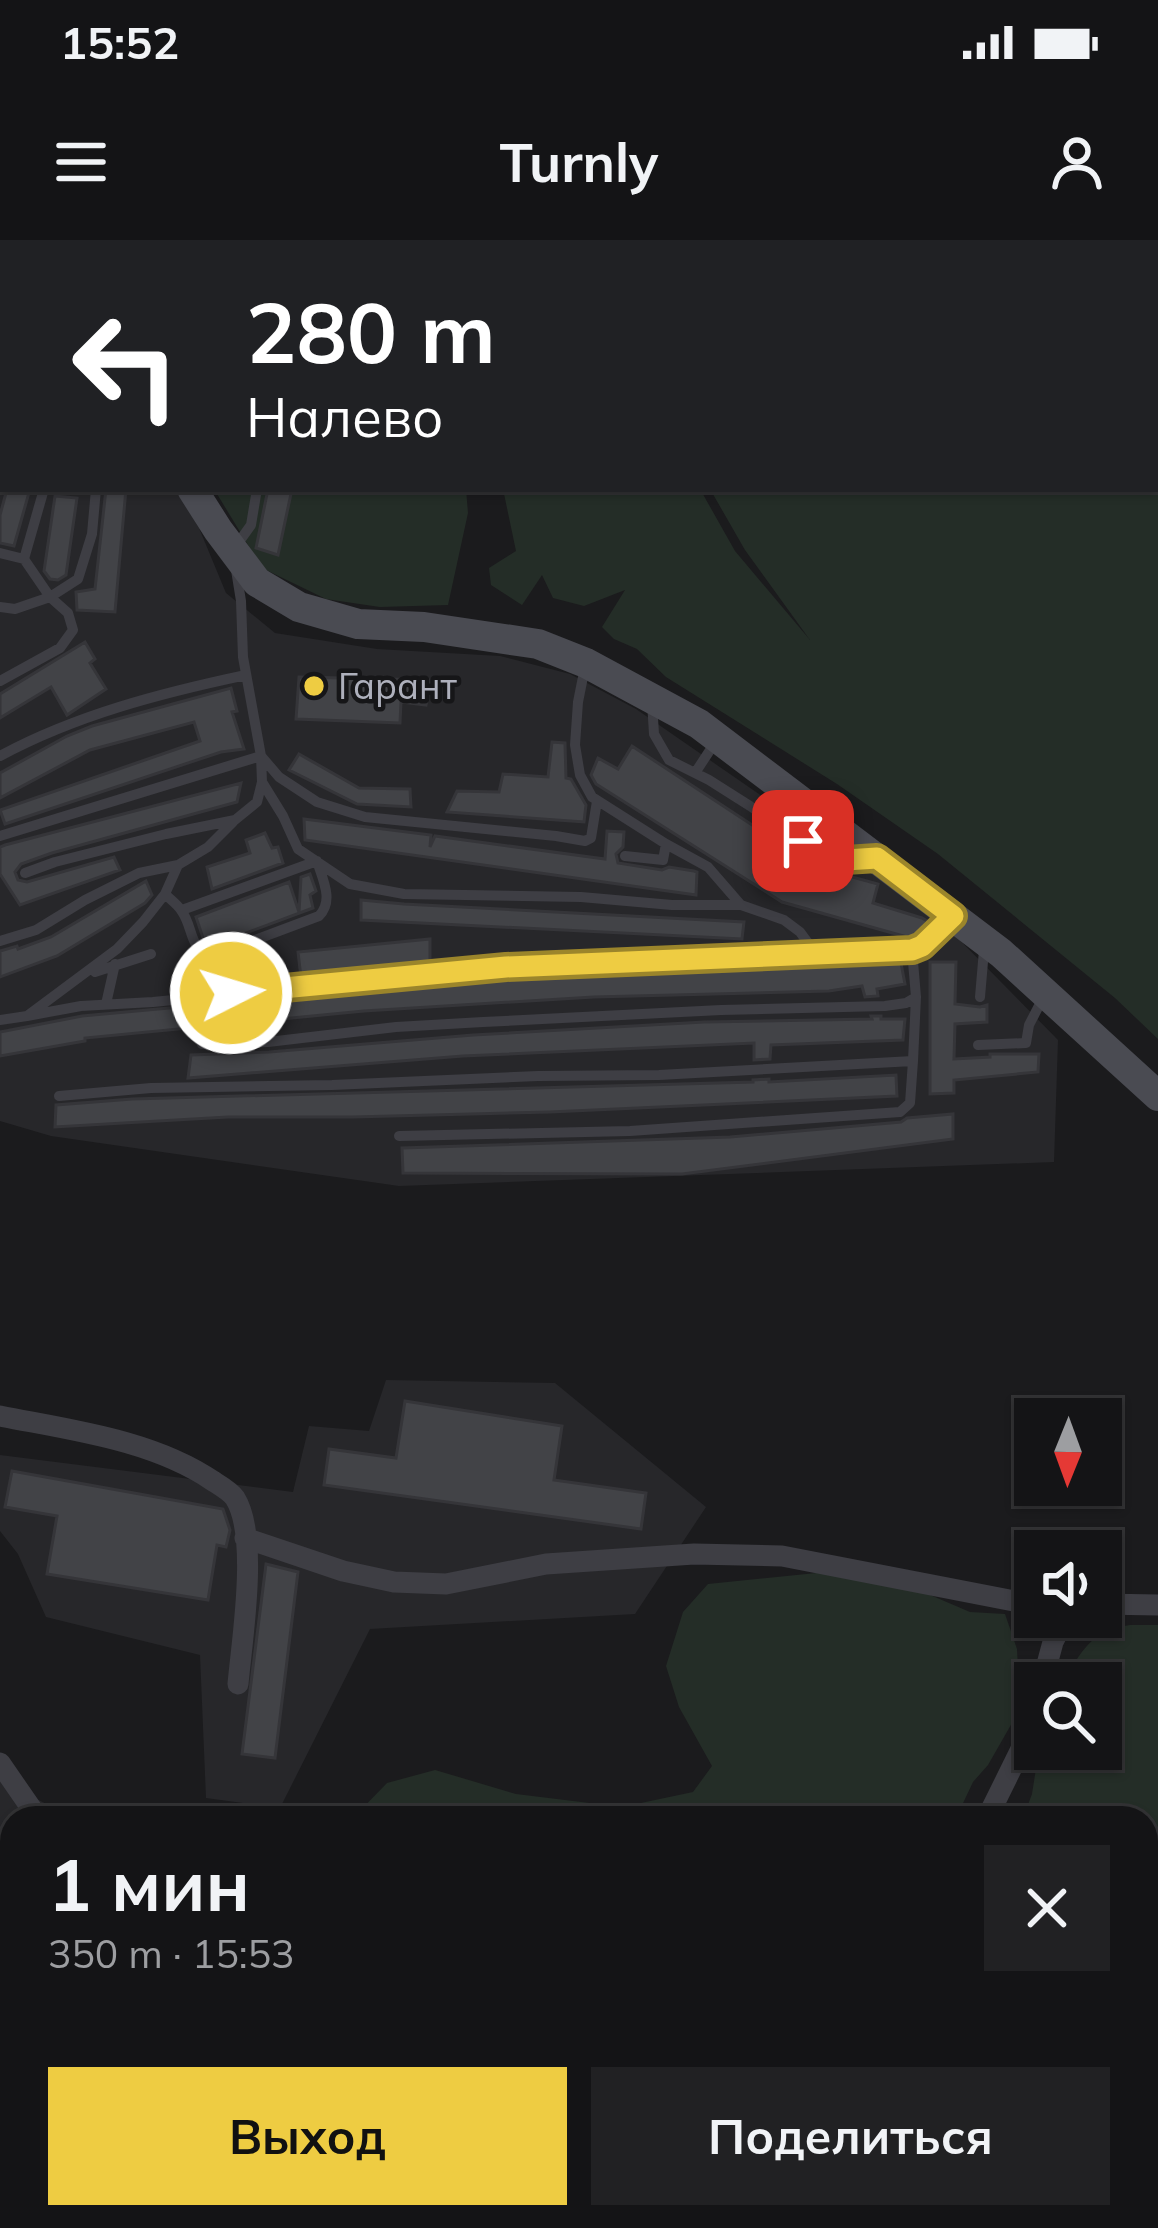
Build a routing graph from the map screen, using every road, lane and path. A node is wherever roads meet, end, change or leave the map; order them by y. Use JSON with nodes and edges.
{"nodes":[{"id":1,"x":43,"y":492,"type":"edge"},
{"id":2,"x":95,"y":492,"type":"edge"},
{"id":3,"x":194,"y":492,"type":"edge"},
{"id":4,"x":256,"y":492,"type":"edge"},
{"id":5,"x":233,"y":550,"type":"junction"},
{"id":6,"x":0,"y":553,"type":"edge"},
{"id":7,"x":24,"y":559,"type":"junction"},
{"id":8,"x":50,"y":597,"type":"junction"},
{"id":9,"x":0,"y":607,"type":"edge"},
{"id":10,"x":586,"y":663,"type":"junction"},
{"id":11,"x":246,"y":675,"type":"junction"},
{"id":12,"x":0,"y":681,"type":"edge"},
{"id":13,"x":652,"y":698,"type":"junction"},
{"id":14,"x":718,"y":739,"type":"junction"},
{"id":15,"x":0,"y":756,"type":"edge"},
{"id":16,"x":261,"y":756,"type":"junction"},
{"id":17,"x":695,"y":773,"type":"junction"},
{"id":18,"x":262,"y":782,"type":"junction"},
{"id":19,"x":778,"y":784,"type":"junction"},
{"id":20,"x":597,"y":801,"type":"junction"},
{"id":21,"x":760,"y":812,"type":"junction"},
{"id":22,"x":235,"y":820,"type":"junction"},
{"id":23,"x":0,"y":836,"type":"edge"},
{"id":24,"x":665,"y":844,"type":"junction"},
{"id":25,"x":625,"y":856,"type":"dead end"},
{"id":26,"x":877,"y":858,"type":"junction"},
{"id":27,"x":317,"y":861,"type":"junction"},
{"id":28,"x":178,"y":865,"type":"junction"},
{"id":29,"x":25,"y":873,"type":"dead end"},
{"id":30,"x":165,"y":894,"type":"junction"},
{"id":31,"x":741,"y":905,"type":"junction"},
{"id":32,"x":182,"y":910,"type":"junction"},
{"id":33,"x":953,"y":916,"type":"junction"},
{"id":34,"x":0,"y":941,"type":"edge"},
{"id":35,"x":985,"y":941,"type":"junction"},
{"id":36,"x":117,"y":949,"type":"junction"},
{"id":37,"x":912,"y":950,"type":"junction"},
{"id":38,"x":151,"y":954,"type":"dead end"},
{"id":39,"x":817,"y":955,"type":"junction"},
{"id":40,"x":114,"y":967,"type":"junction"},
{"id":41,"x":86,"y":975,"type":"junction"},
{"id":42,"x":1046,"y":994,"type":"junction"},
{"id":43,"x":916,"y":997,"type":"junction"},
{"id":44,"x":980,"y":997,"type":"dead end"},
{"id":45,"x":106,"y":1004,"type":"junction"},
{"id":46,"x":26,"y":1016,"type":"junction"},
{"id":47,"x":0,"y":1020,"type":"edge"},
{"id":48,"x":202,"y":1044,"type":"dead end"},
{"id":49,"x":978,"y":1046,"type":"dead end"},
{"id":50,"x":913,"y":1061,"type":"junction"},
{"id":51,"x":59,"y":1096,"type":"dead end"},
{"id":52,"x":1158,"y":1096,"type":"edge"},
{"id":53,"x":399,"y":1136,"type":"dead end"},
{"id":54,"x":0,"y":1416,"type":"edge"},
{"id":55,"x":245,"y":1538,"type":"junction"},
{"id":56,"x":1014,"y":1602,"type":"edge"},
{"id":57,"x":1122,"y":1604,"type":"edge"},
{"id":58,"x":1158,"y":1605,"type":"edge"},
{"id":59,"x":238,"y":1684,"type":"dead end"},
{"id":60,"x":0,"y":1763,"type":"edge"},
{"id":61,"x":1014,"y":1763,"type":"edge"},
{"id":62,"x":30,"y":1806,"type":"edge"},
{"id":63,"x":993,"y":1806,"type":"edge"}],
"edges":[{"from":1,"to":7,"type":"lane"},
{"from":2,"to":8,"type":"lane"},
{"from":3,"to":5,"type":"street"},
{"from":4,"to":5,"type":"lane"},
{"from":5,"to":10,"type":"street"},
{"from":5,"to":11,"type":"lane"},
{"from":6,"to":7,"type":"lane"},
{"from":7,"to":8,"type":"lane"},
{"from":8,"to":9,"type":"lane"},
{"from":8,"to":12,"type":"lane"},
{"from":10,"to":13,"type":"street"},
{"from":10,"to":20,"type":"lane"},
{"from":11,"to":15,"type":"lane"},
{"from":11,"to":16,"type":"lane"},
{"from":13,"to":14,"type":"street"},
{"from":13,"to":17,"type":"lane"},
{"from":14,"to":17,"type":"lane"},
{"from":14,"to":19,"type":"street"},
{"from":16,"to":18,"type":"lane"},
{"from":16,"to":20,"type":"lane"},
{"from":16,"to":23,"type":"lane"},
{"from":17,"to":21,"type":"lane"},
{"from":18,"to":22,"type":"lane"},
{"from":18,"to":27,"type":"lane"},
{"from":19,"to":21,"type":"lane"},
{"from":19,"to":26,"type":"street"},
{"from":20,"to":24,"type":"lane"},
{"from":21,"to":26,"type":"lane"},
{"from":22,"to":28,"type":"lane"},
{"from":22,"to":29,"type":"lane"},
{"from":24,"to":25,"type":"lane"},
{"from":24,"to":31,"type":"lane"},
{"from":26,"to":33,"type":"street"},
{"from":27,"to":31,"type":"lane"},
{"from":27,"to":32,"type":"lane"},
{"from":27,"to":32,"type":"lane"},
{"from":28,"to":30,"type":"lane"},
{"from":28,"to":34,"type":"lane"},
{"from":30,"to":32,"type":"lane"},
{"from":30,"to":36,"type":"lane"},
{"from":31,"to":39,"type":"lane"},
{"from":33,"to":35,"type":"street"},
{"from":33,"to":37,"type":"lane"},
{"from":35,"to":42,"type":"street"},
{"from":35,"to":44,"type":"lane"},
{"from":36,"to":40,"type":"lane"},
{"from":36,"to":41,"type":"lane"},
{"from":37,"to":39,"type":"lane"},
{"from":37,"to":43,"type":"lane"},
{"from":38,"to":40,"type":"lane"},
{"from":39,"to":45,"type":"lane"},
{"from":40,"to":41,"type":"lane"},
{"from":40,"to":45,"type":"lane"},
{"from":41,"to":46,"type":"lane"},
{"from":42,"to":49,"type":"lane"},
{"from":42,"to":52,"type":"street"},
{"from":43,"to":48,"type":"lane"},
{"from":43,"to":50,"type":"lane"},
{"from":45,"to":46,"type":"lane"},
{"from":46,"to":47,"type":"lane"},
{"from":50,"to":51,"type":"lane"},
{"from":50,"to":53,"type":"lane"},
{"from":54,"to":55,"type":"street"},
{"from":55,"to":56,"type":"street"},
{"from":55,"to":59,"type":"street"},
{"from":57,"to":58,"type":"street"},
{"from":60,"to":62,"type":"street"},
{"from":61,"to":63,"type":"street"}]}
